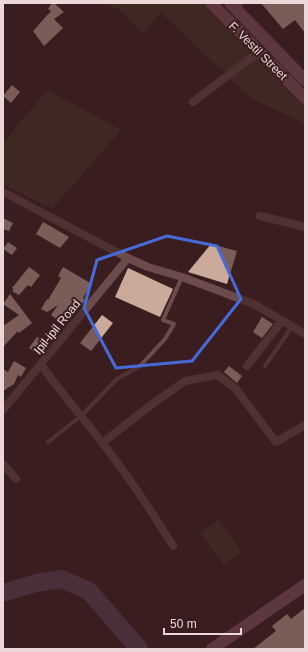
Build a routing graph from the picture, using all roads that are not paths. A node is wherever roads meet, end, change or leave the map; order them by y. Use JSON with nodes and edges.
{"nodes":[{"id":1,"x":211,"y":3,"type":"edge"},
{"id":2,"x":236,"y":5,"type":"edge"},
{"id":3,"x":259,"y":52,"type":"junction"},
{"id":4,"x":305,"y":80,"type":"edge"},
{"id":5,"x":305,"y":98,"type":"edge"},
{"id":6,"x":193,"y":102,"type":"dead end"},
{"id":7,"x":3,"y":192,"type":"edge"},
{"id":8,"x":260,"y":216,"type":"dead end"},
{"id":9,"x":305,"y":227,"type":"edge"},
{"id":10,"x":128,"y":258,"type":"junction"},
{"id":11,"x":182,"y":277,"type":"junction"},
{"id":12,"x":282,"y":321,"type":"junction"},
{"id":13,"x":292,"y":327,"type":"junction"},
{"id":14,"x":305,"y":334,"type":"edge"},
{"id":15,"x":40,"y":365,"type":"junction"},
{"id":16,"x":247,"y":366,"type":"dead end"},
{"id":17,"x":265,"y":366,"type":"dead end"},
{"id":18,"x":3,"y":410,"type":"edge"},
{"id":19,"x":81,"y":416,"type":"junction"},
{"id":20,"x":305,"y":425,"type":"edge"},
{"id":21,"x":48,"y":442,"type":"dead end"},
{"id":22,"x":102,"y":443,"type":"junction"},
{"id":23,"x":3,"y":464,"type":"edge"},
{"id":24,"x":16,"y":479,"type":"dead end"},
{"id":25,"x":173,"y":546,"type":"dead end"},
{"id":26,"x":305,"y":585,"type":"edge"},
{"id":27,"x":212,"y":649,"type":"edge"}],
"edges":[{"from":1,"to":3,"type":"main road","name":"F. Vestil Street"},
{"from":2,"to":4,"type":"main road","name":"F. Vestil Street"},
{"from":3,"to":5,"type":"main road","name":"F. Vestil Street"},
{"from":3,"to":6,"type":"street"},
{"from":7,"to":10,"type":"street"},
{"from":8,"to":9,"type":"street"},
{"from":10,"to":11,"type":"street"},
{"from":10,"to":15,"type":"street","name":"Ipil-ipil Road"},
{"from":11,"to":12,"type":"street"},
{"from":11,"to":19,"type":"lane"},
{"from":12,"to":13,"type":"street"},
{"from":12,"to":16,"type":"street"},
{"from":13,"to":14,"type":"street"},
{"from":13,"to":17,"type":"lane"},
{"from":15,"to":18,"type":"street","name":"Ipil-ipil Road"},
{"from":15,"to":19,"type":"street"},
{"from":19,"to":21,"type":"lane"},
{"from":19,"to":22,"type":"street"},
{"from":20,"to":22,"type":"street"},
{"from":22,"to":25,"type":"street"},
{"from":23,"to":24,"type":"street"},
{"from":26,"to":27,"type":"main road"}]}
